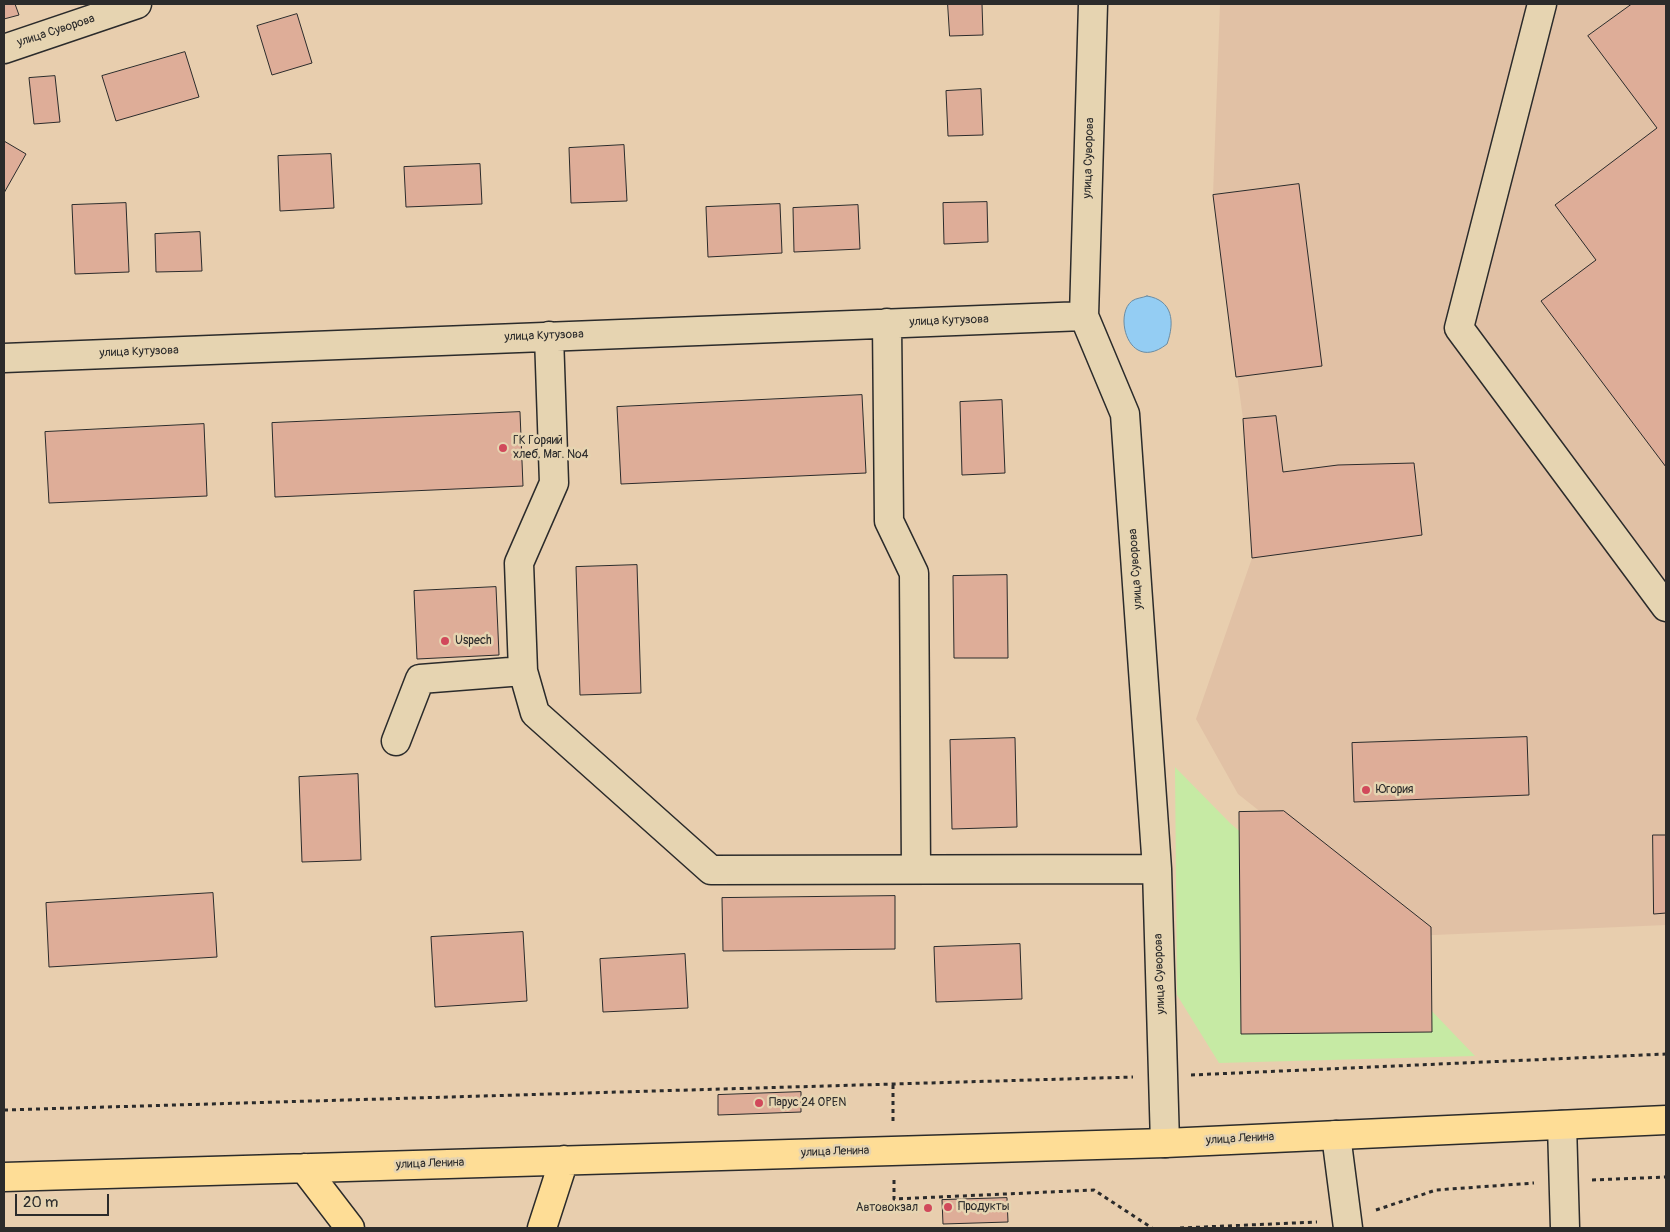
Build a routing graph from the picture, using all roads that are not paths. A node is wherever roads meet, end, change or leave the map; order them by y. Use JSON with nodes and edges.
{"nodes":[{"id":1,"x":137,"y":4,"type":"edge"},
{"id":2,"x":1093,"y":4,"type":"edge"},
{"id":3,"x":1542,"y":4,"type":"edge"},
{"id":4,"x":4,"y":48,"type":"edge"},
{"id":5,"x":1084,"y":316,"type":"junction"},
{"id":6,"x":887,"y":323,"type":"junction"},
{"id":7,"x":549,"y":336,"type":"junction"},
{"id":8,"x":4,"y":358,"type":"edge"},
{"id":9,"x":1666,"y":607,"type":"edge"},
{"id":10,"x":523,"y":671,"type":"junction"},
{"id":11,"x":396,"y":741,"type":"dead end"},
{"id":12,"x":1157,"y":868,"type":"junction"},
{"id":13,"x":916,"y":869,"type":"junction"},
{"id":14,"x":1666,"y":1120,"type":"edge"},
{"id":15,"x":1562,"y":1125,"type":"junction"},
{"id":16,"x":1336,"y":1135,"type":"junction"},
{"id":17,"x":1165,"y":1143,"type":"junction"},
{"id":18,"x":564,"y":1160,"type":"junction"},
{"id":19,"x":304,"y":1168,"type":"junction"},
{"id":20,"x":4,"y":1177,"type":"edge"},
{"id":21,"x":1347,"y":1224,"type":"edge"},
{"id":22,"x":350,"y":1228,"type":"edge"},
{"id":23,"x":542,"y":1228,"type":"edge"},
{"id":24,"x":1565,"y":1228,"type":"edge"}],
"edges":[{"from":1,"to":4,"type":"street","name":"улица Суворова"},
{"from":2,"to":5,"type":"street","name":"улица Суворова"},
{"from":3,"to":9,"type":"street"},
{"from":5,"to":6,"type":"street","name":"улица Кутузова"},
{"from":5,"to":12,"type":"street","name":"улица Суворова"},
{"from":6,"to":7,"type":"street","name":"улица Кутузова"},
{"from":6,"to":13,"type":"street"},
{"from":7,"to":8,"type":"street","name":"улица Кутузова"},
{"from":7,"to":10,"type":"street"},
{"from":10,"to":11,"type":"street"},
{"from":10,"to":13,"type":"street"},
{"from":12,"to":13,"type":"street"},
{"from":12,"to":17,"type":"street","name":"улица Суворова"},
{"from":14,"to":15,"type":"main road","name":"улица Ленина"},
{"from":15,"to":16,"type":"main road","name":"улица Ленина"},
{"from":15,"to":24,"type":"street"},
{"from":16,"to":17,"type":"main road","name":"улица Ленина"},
{"from":16,"to":21,"type":"street"},
{"from":17,"to":18,"type":"main road","name":"улица Ленина"},
{"from":18,"to":19,"type":"main road","name":"улица Ленина"},
{"from":18,"to":23,"type":"main road"},
{"from":19,"to":20,"type":"main road","name":"улица Ленина"},
{"from":19,"to":22,"type":"main road"}]}
